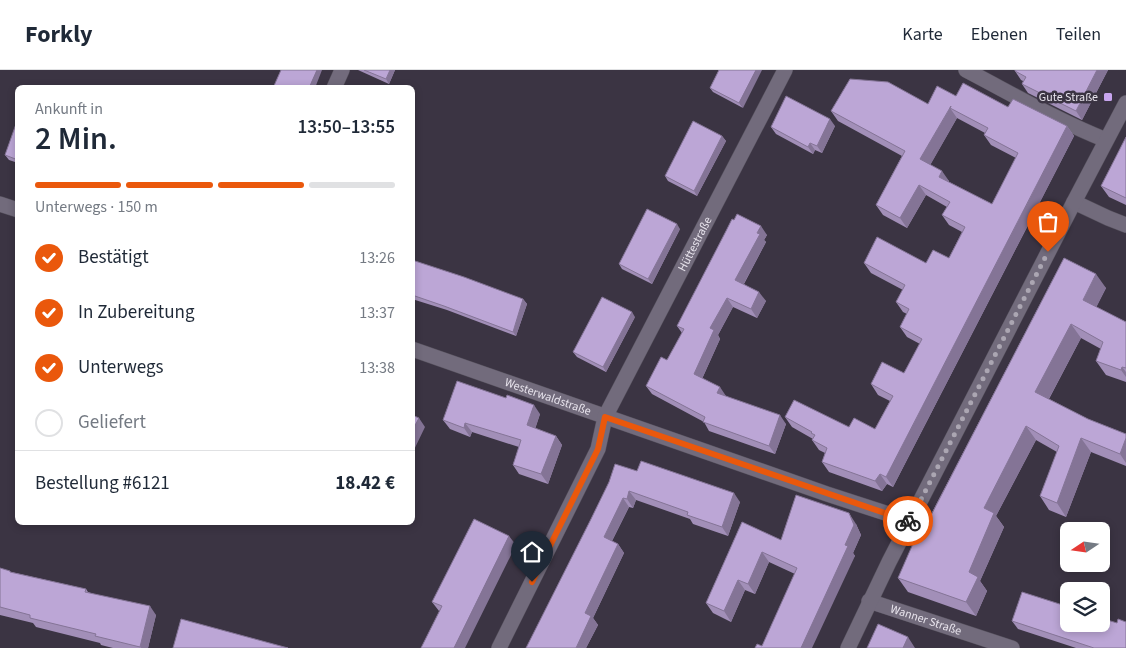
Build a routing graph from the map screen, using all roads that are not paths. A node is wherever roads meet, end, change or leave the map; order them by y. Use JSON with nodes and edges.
{"nodes":[{"id":1,"x":342,"y":70,"type":"edge"},
{"id":2,"x":785,"y":70,"type":"edge"},
{"id":3,"x":966,"y":70,"type":"edge"},
{"id":4,"x":335,"y":85,"type":"edge"},
{"id":5,"x":1126,"y":103,"type":"edge"},
{"id":6,"x":1106,"y":140,"type":"junction"},
{"id":7,"x":1074,"y":202,"type":"junction"},
{"id":8,"x":0,"y":204,"type":"edge"},
{"id":9,"x":15,"y":209,"type":"edge"},
{"id":10,"x":1126,"y":225,"type":"edge"},
{"id":11,"x":415,"y":350,"type":"edge"},
{"id":12,"x":605,"y":417,"type":"junction"},
{"id":13,"x":910,"y":521,"type":"junction"},
{"id":14,"x":870,"y":601,"type":"junction"},
{"id":15,"x":499,"y":648,"type":"edge"},
{"id":16,"x":848,"y":648,"type":"edge"},
{"id":17,"x":1012,"y":648,"type":"edge"}],
"edges":[{"from":1,"to":4,"type":"street"},
{"from":2,"to":12,"type":"street","name":"Hüttestraße"},
{"from":3,"to":6,"type":"street"},
{"from":5,"to":6,"type":"street"},
{"from":6,"to":7,"type":"street"},
{"from":7,"to":10,"type":"street"},
{"from":7,"to":13,"type":"street"},
{"from":8,"to":9,"type":"street"},
{"from":11,"to":12,"type":"street","name":"Westerwaldstraße"},
{"from":12,"to":13,"type":"street","name":"Westerwaldstraße"},
{"from":12,"to":15,"type":"street","name":"Hüttestraße"},
{"from":13,"to":14,"type":"street"},
{"from":14,"to":16,"type":"street"},
{"from":14,"to":17,"type":"street","name":"Wanner Straße"}]}
